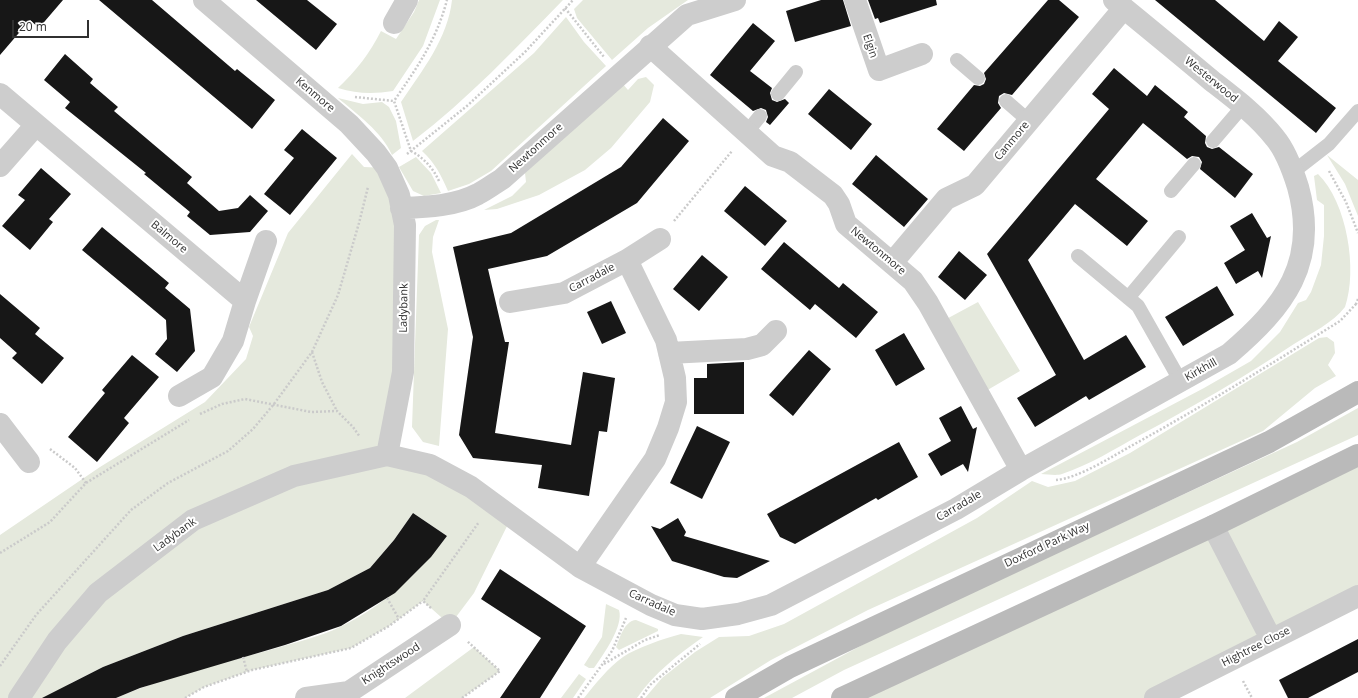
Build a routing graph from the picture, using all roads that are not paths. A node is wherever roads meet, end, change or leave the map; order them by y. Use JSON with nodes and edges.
{"nodes":[{"id":1,"x":204,"y":0,"type":"edge"},
{"id":2,"x":407,"y":0,"type":"edge"},
{"id":3,"x":736,"y":0,"type":"edge"},
{"id":4,"x":855,"y":0,"type":"edge"},
{"id":5,"x":1119,"y":4,"type":"edge"},
{"id":6,"x":394,"y":23,"type":"dead end"},
{"id":7,"x":650,"y":46,"type":"junction"},
{"id":8,"x":922,"y":54,"type":"dead end"},
{"id":9,"x":957,"y":60,"type":"dead end"},
{"id":10,"x":796,"y":72,"type":"dead end"},
{"id":11,"x":978,"y":78,"type":"dead end"},
{"id":12,"x":0,"y":94,"type":"edge"},
{"id":13,"x":778,"y":94,"type":"dead end"},
{"id":14,"x":1006,"y":102,"type":"dead end"},
{"id":15,"x":1243,"y":106,"type":"junction"},
{"id":16,"x":1358,"y":111,"type":"edge"},
{"id":17,"x":1029,"y":121,"type":"junction"},
{"id":18,"x":36,"y":125,"type":"junction"},
{"id":19,"x":1213,"y":141,"type":"dead end"},
{"id":20,"x":1194,"y":164,"type":"dead end"},
{"id":21,"x":0,"y":166,"type":"edge"},
{"id":22,"x":1293,"y":172,"type":"junction"},
{"id":23,"x":1171,"y":191,"type":"dead end"},
{"id":24,"x":401,"y":208,"type":"junction"},
{"id":25,"x":1179,"y":237,"type":"dead end"},
{"id":26,"x":660,"y":239,"type":"road end"},
{"id":27,"x":266,"y":241,"type":"dead end"},
{"id":28,"x":1078,"y":256,"type":"dead end"},
{"id":29,"x":626,"y":260,"type":"junction"},
{"id":30,"x":892,"y":263,"type":"junction"},
{"id":31,"x":1128,"y":298,"type":"junction"},
{"id":32,"x":245,"y":302,"type":"junction"},
{"id":33,"x":510,"y":302,"type":"dead end"},
{"id":34,"x":776,"y":331,"type":"dead end"},
{"id":35,"x":669,"y":353,"type":"junction"},
{"id":36,"x":1181,"y":382,"type":"junction"},
{"id":37,"x":1358,"y":392,"type":"edge"},
{"id":38,"x":179,"y":396,"type":"dead end"},
{"id":39,"x":0,"y":424,"type":"edge"},
{"id":40,"x":380,"y":456,"type":"junction"},
{"id":41,"x":1358,"y":456,"type":"edge"},
{"id":42,"x":29,"y":462,"type":"dead end"},
{"id":43,"x":1021,"y":470,"type":"junction"},
{"id":44,"x":989,"y":488,"type":"joint"},
{"id":45,"x":1213,"y":526,"type":"junction"},
{"id":46,"x":580,"y":567,"type":"junction"},
{"id":47,"x":1358,"y":596,"type":"edge"},
{"id":48,"x":450,"y":625,"type":"dead end"},
{"id":49,"x":1271,"y":639,"type":"junction"},
{"id":50,"x":350,"y":695,"type":"edge"},
{"id":51,"x":19,"y":698,"type":"edge"},
{"id":52,"x":306,"y":698,"type":"edge"},
{"id":53,"x":736,"y":698,"type":"edge"},
{"id":54,"x":842,"y":698,"type":"edge"},
{"id":55,"x":1155,"y":698,"type":"edge"}],
"edges":[{"from":1,"to":24,"type":"street","name":"Kenmore"},
{"from":2,"to":6,"type":"street"},
{"from":3,"to":7,"type":"street","name":"Newtonmore"},
{"from":4,"to":8,"type":"street","name":"Elgin"},
{"from":5,"to":15,"type":"street","name":"Westerwood"},
{"from":5,"to":17,"type":"street","name":"Canmore"},
{"from":7,"to":24,"type":"street","name":"Newtonmore"},
{"from":7,"to":30,"type":"street","name":"Newtonmore"},
{"from":9,"to":11,"type":"lane"},
{"from":10,"to":13,"type":"lane"},
{"from":12,"to":18,"type":"street","name":"Balmore"},
{"from":14,"to":17,"type":"lane"},
{"from":15,"to":19,"type":"lane"},
{"from":15,"to":22,"type":"street","name":"Westerwood"},
{"from":16,"to":22,"type":"lane"},
{"from":17,"to":30,"type":"street","name":"Canmore"},
{"from":18,"to":21,"type":"street"},
{"from":18,"to":32,"type":"street","name":"Balmore"},
{"from":20,"to":23,"type":"lane"},
{"from":22,"to":36,"type":"street","name":"Kirkhill"},
{"from":24,"to":40,"type":"street","name":"Ladybank"},
{"from":25,"to":31,"type":"lane"},
{"from":26,"to":29,"type":"street","name":"Carradale"},
{"from":27,"to":32,"type":"street"},
{"from":28,"to":31,"type":"lane"},
{"from":29,"to":33,"type":"street","name":"Carradale"},
{"from":29,"to":35,"type":"street","name":"Carradale"},
{"from":30,"to":43,"type":"street","name":"Newtonmore"},
{"from":31,"to":36,"type":"lane"},
{"from":32,"to":38,"type":"street"},
{"from":34,"to":35,"type":"street"},
{"from":35,"to":46,"type":"street","name":"Carradale"},
{"from":36,"to":43,"type":"street","name":"Kirkhill"},
{"from":37,"to":53,"type":"main road","name":"Doxford Park Way"},
{"from":39,"to":42,"type":"street"},
{"from":40,"to":46,"type":"street","name":"Ladybank"},
{"from":40,"to":51,"type":"street","name":"Ladybank"},
{"from":41,"to":45,"type":"main road"},
{"from":43,"to":44,"type":"street","name":"Kirkhill"},
{"from":44,"to":46,"type":"street","name":"Carradale"},
{"from":45,"to":49,"type":"street"},
{"from":45,"to":54,"type":"main road"},
{"from":47,"to":49,"type":"street","name":"Hightree Close"},
{"from":48,"to":50,"type":"street","name":"Knightswood"},
{"from":49,"to":55,"type":"street","name":"Hightree Close"},
{"from":50,"to":52,"type":"street","name":"Knightswood"}]}
